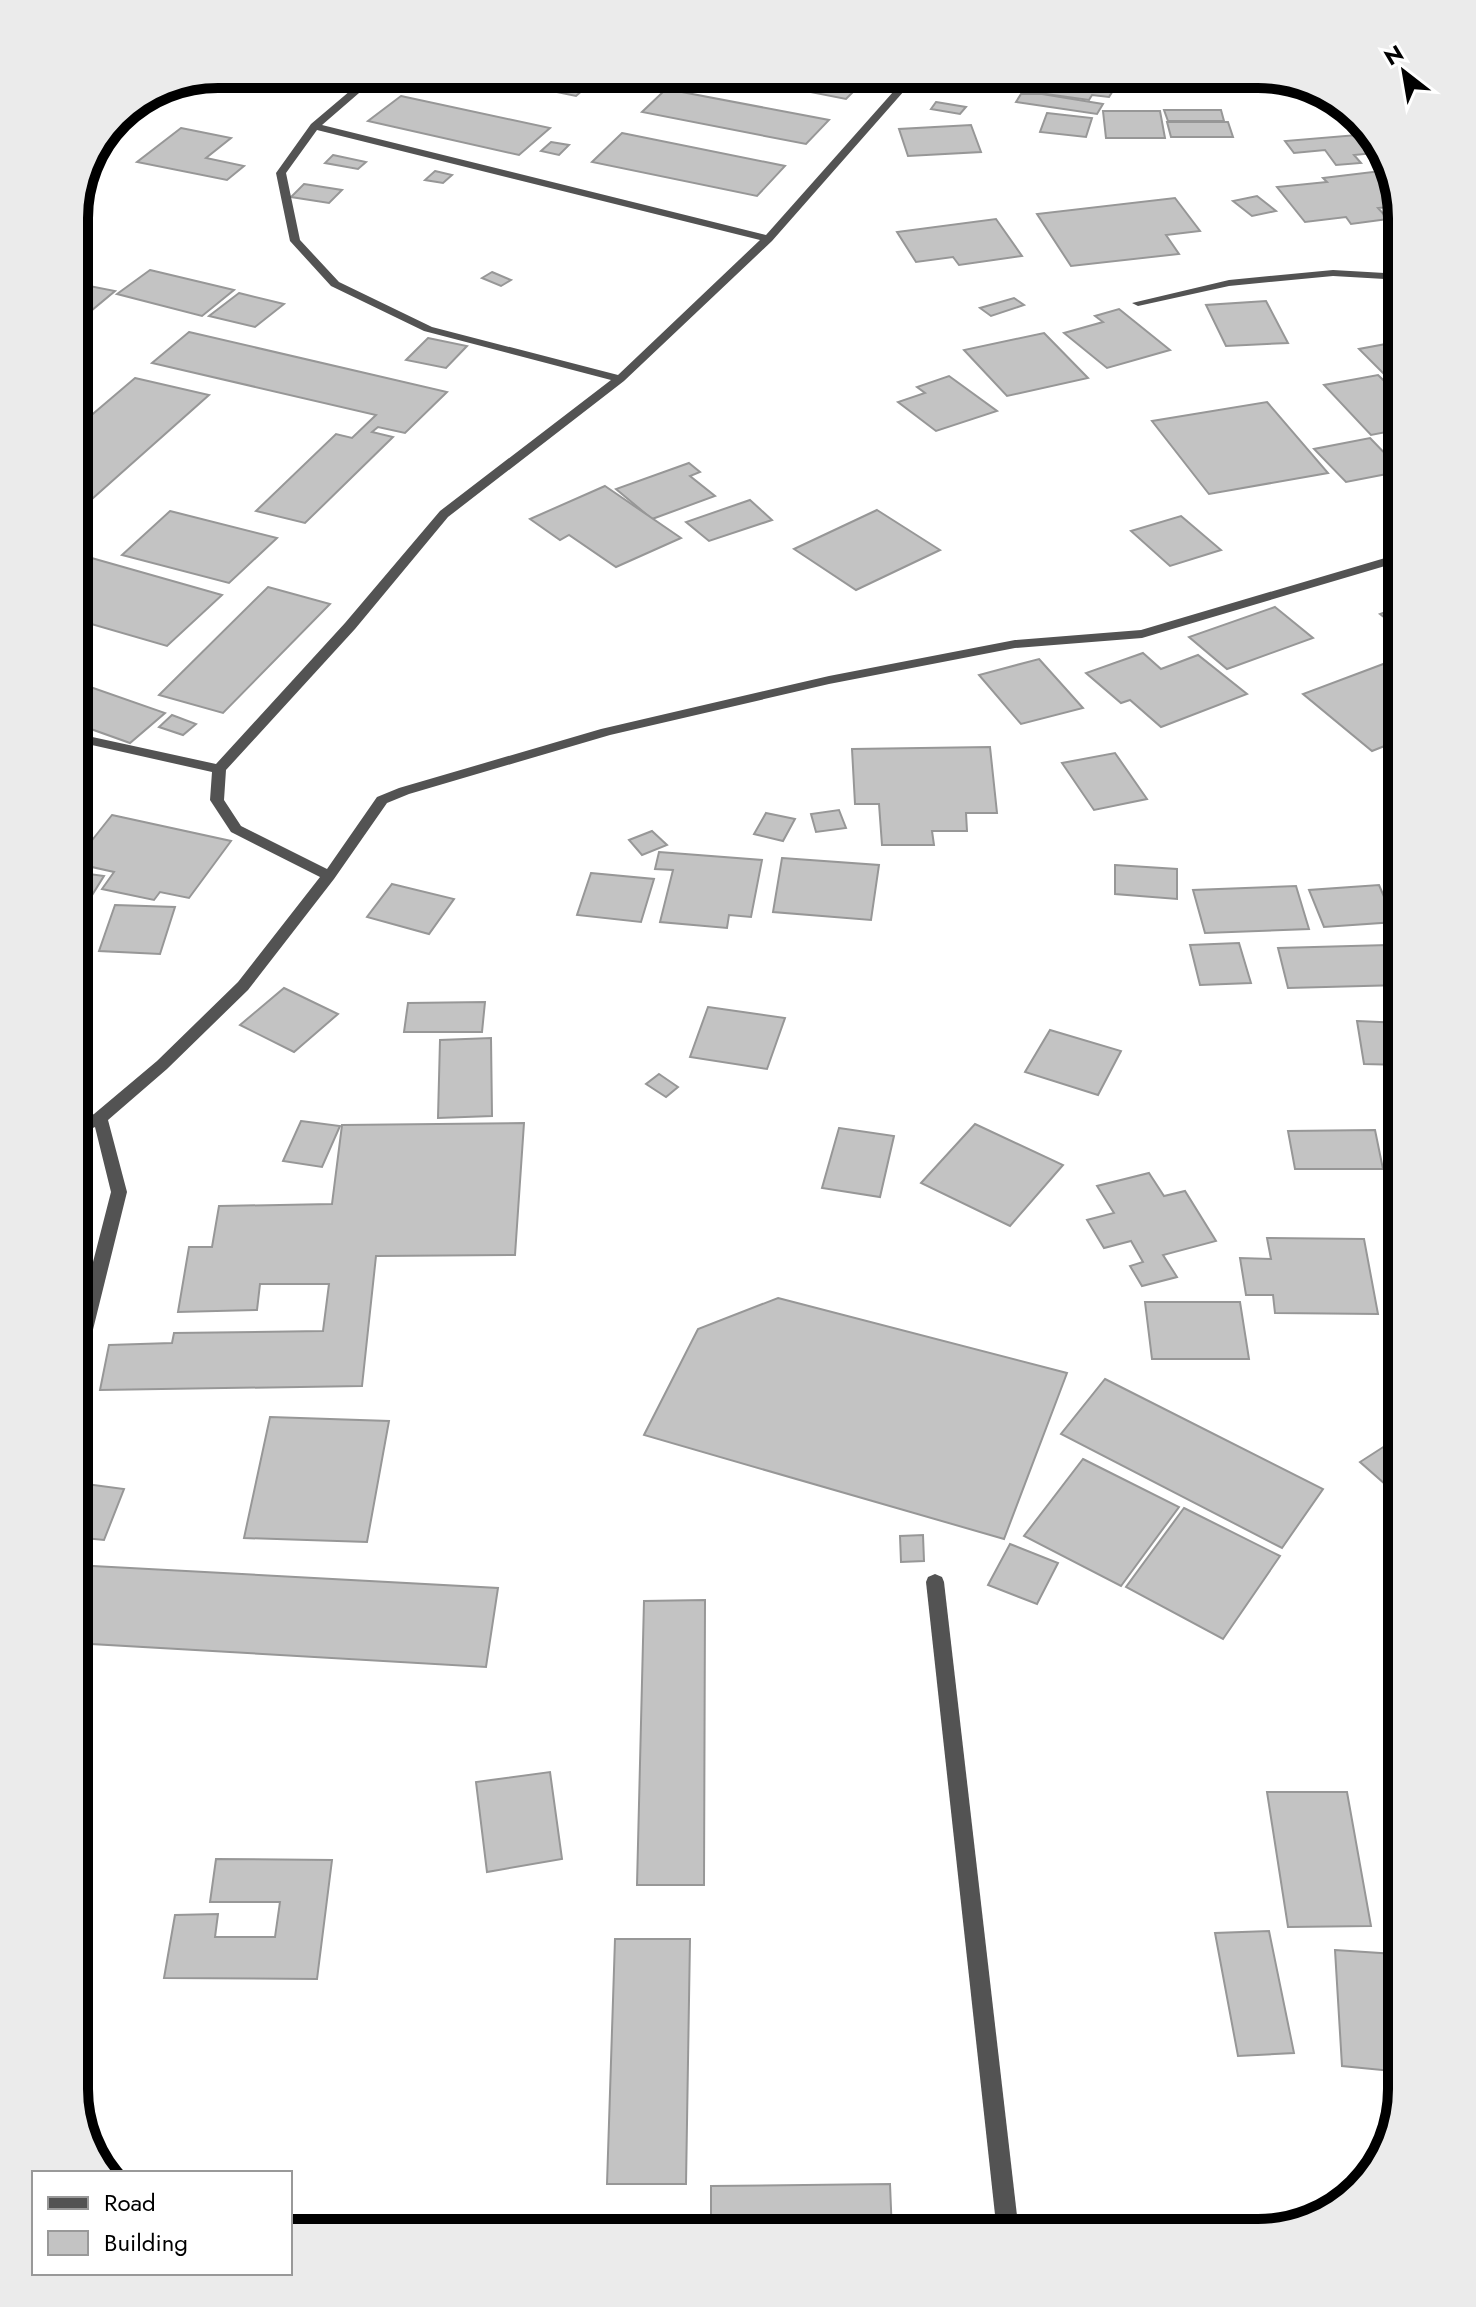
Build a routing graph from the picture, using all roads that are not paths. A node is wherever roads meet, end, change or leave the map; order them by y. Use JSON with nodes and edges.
{"nodes":[{"id":1,"x":360,"y":88,"type":"edge"},
{"id":2,"x":900,"y":88,"type":"edge"},
{"id":3,"x":315,"y":126,"type":"junction"},
{"id":4,"x":768,"y":239,"type":"junction"},
{"id":5,"x":1388,"y":276,"type":"edge"},
{"id":6,"x":1138,"y":303,"type":"dead end"},
{"id":7,"x":620,"y":379,"type":"junction"},
{"id":8,"x":1388,"y":561,"type":"edge"},
{"id":9,"x":88,"y":740,"type":"edge"},
{"id":10,"x":219,"y":769,"type":"junction"},
{"id":11,"x":329,"y":876,"type":"junction"},
{"id":12,"x":100,"y":1118,"type":"junction"},
{"id":13,"x":88,"y":1124,"type":"edge"},
{"id":14,"x":88,"y":1315,"type":"edge"},
{"id":15,"x":935,"y":1582,"type":"dead end"},
{"id":16,"x":1006,"y":2219,"type":"edge"}],
"edges":[{"from":1,"to":3,"type":"street"},
{"from":2,"to":4,"type":"street"},
{"from":3,"to":4,"type":"street"},
{"from":3,"to":7,"type":"street"},
{"from":4,"to":7,"type":"street"},
{"from":5,"to":6,"type":"street"},
{"from":7,"to":10,"type":"street"},
{"from":8,"to":11,"type":"street"},
{"from":9,"to":10,"type":"street"},
{"from":10,"to":11,"type":"street"},
{"from":11,"to":12,"type":"street"},
{"from":12,"to":13,"type":"street"},
{"from":12,"to":14,"type":"street"},
{"from":15,"to":16,"type":"street"}]}
